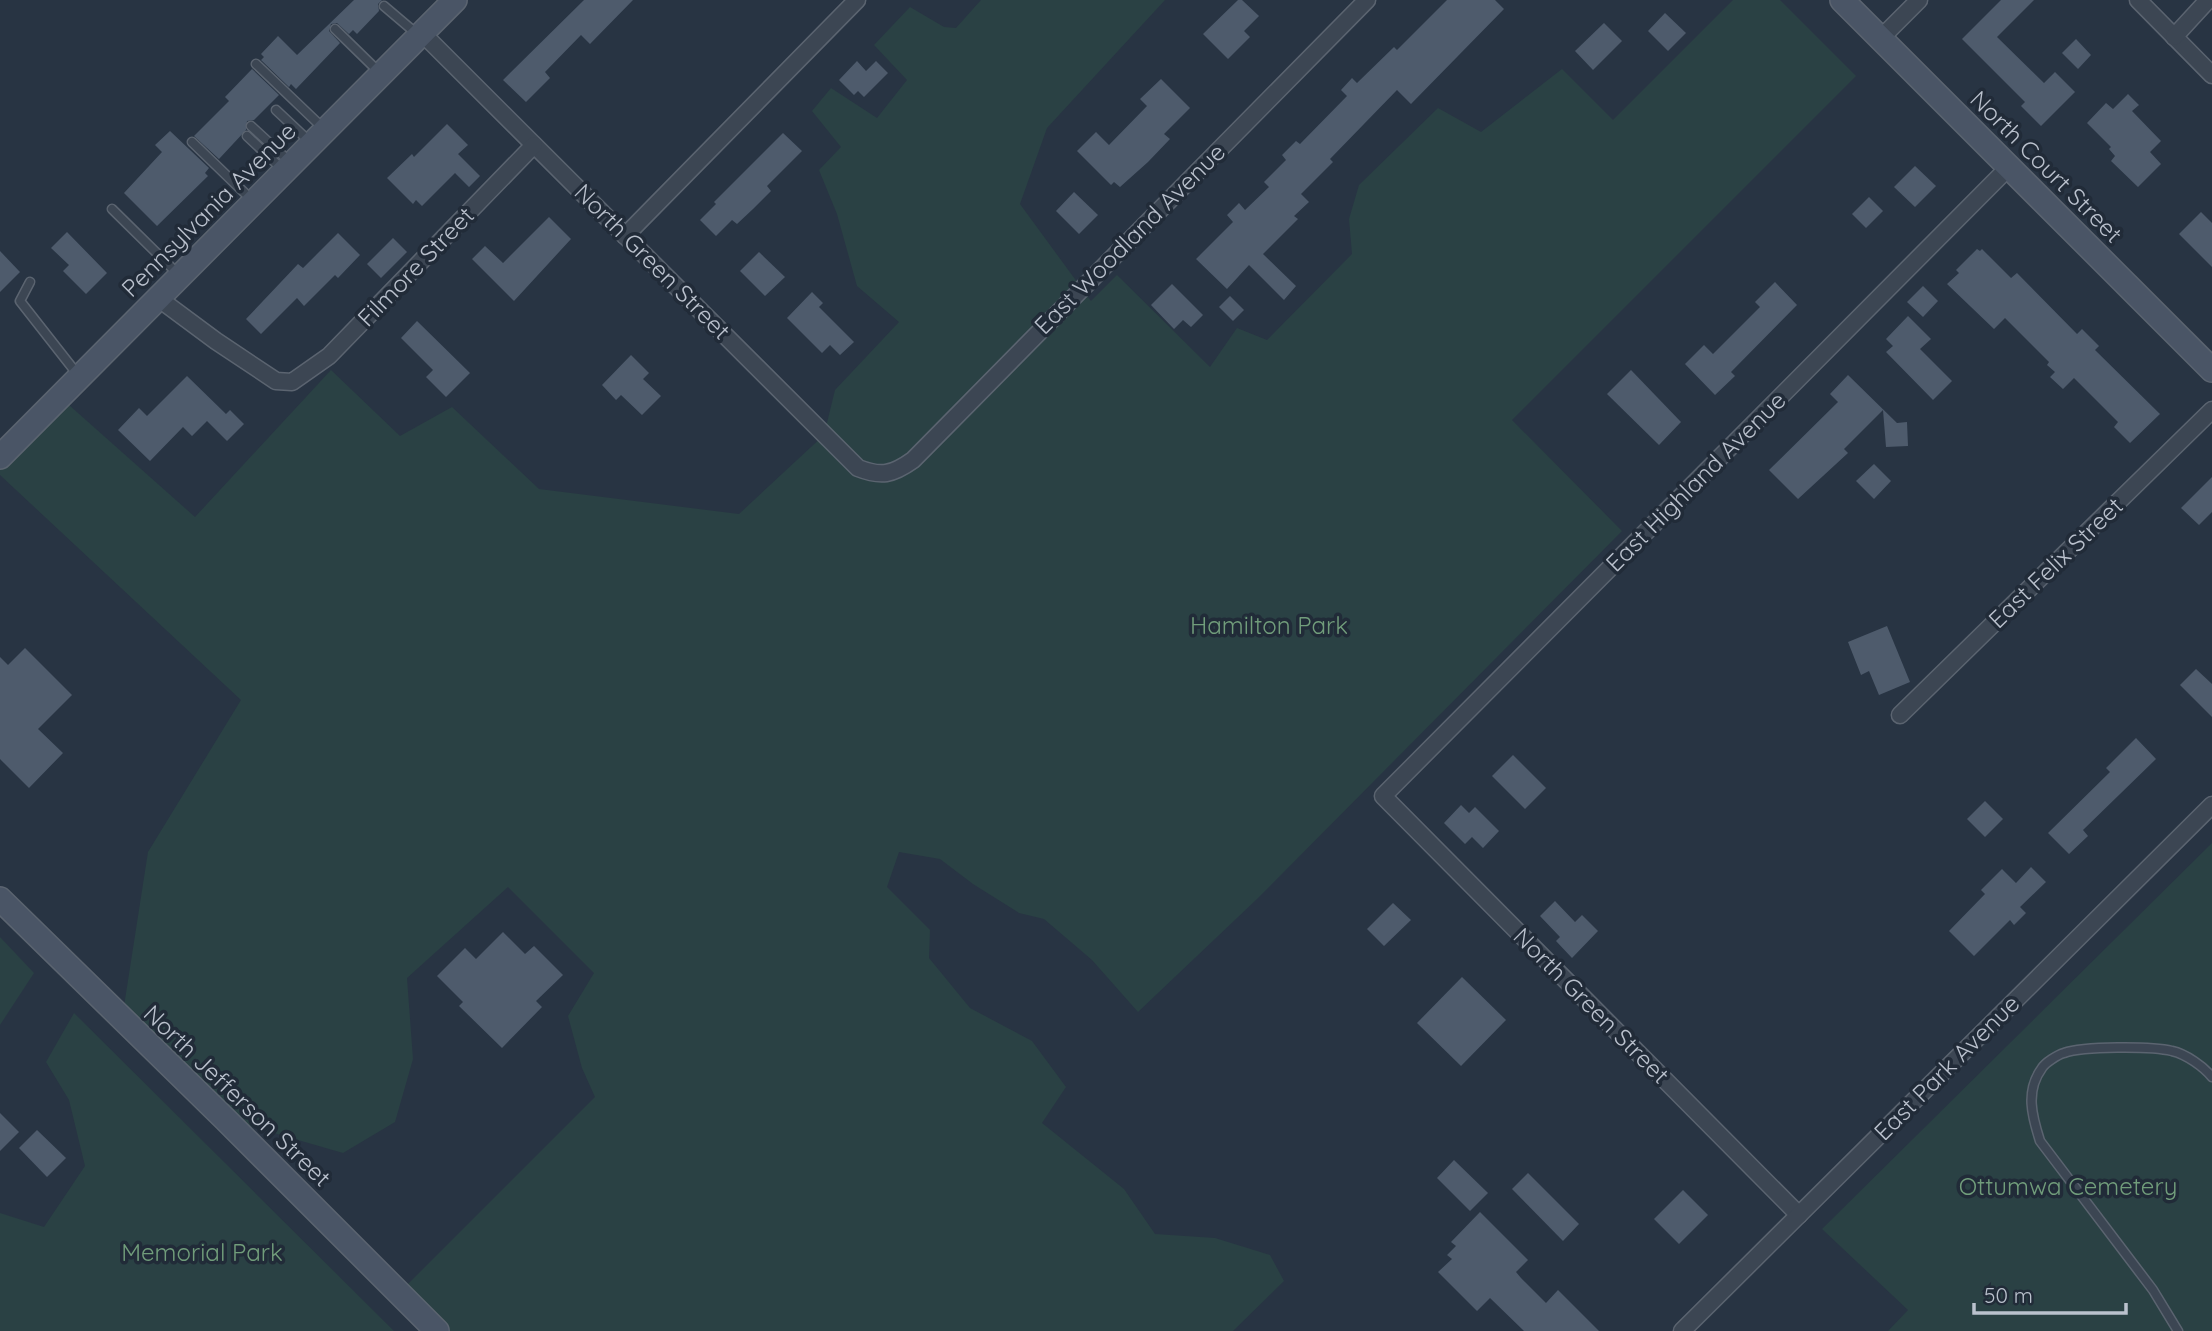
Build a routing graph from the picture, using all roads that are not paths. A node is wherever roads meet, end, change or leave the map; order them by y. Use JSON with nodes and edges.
{"nodes":[{"id":1,"x":455,"y":0,"type":"edge"},
{"id":2,"x":858,"y":0,"type":"edge"},
{"id":3,"x":1367,"y":0,"type":"edge"},
{"id":4,"x":1842,"y":0,"type":"edge"},
{"id":5,"x":1919,"y":0,"type":"edge"},
{"id":6,"x":2138,"y":0,"type":"edge"},
{"id":7,"x":2208,"y":0,"type":"edge"},
{"id":8,"x":384,"y":6,"type":"dead end"},
{"id":9,"x":335,"y":29,"type":"dead end"},
{"id":10,"x":421,"y":34,"type":"junction"},
{"id":11,"x":2174,"y":37,"type":"junction"},
{"id":12,"x":1881,"y":38,"type":"junction"},
{"id":13,"x":256,"y":64,"type":"dead end"},
{"id":14,"x":382,"y":74,"type":"junction"},
{"id":15,"x":2212,"y":75,"type":"edge"},
{"id":16,"x":276,"y":110,"type":"dead end"},
{"id":17,"x":251,"y":126,"type":"dead end"},
{"id":18,"x":247,"y":135,"type":"dead end"},
{"id":19,"x":319,"y":137,"type":"junction"},
{"id":20,"x":192,"y":142,"type":"dead end"},
{"id":21,"x":534,"y":145,"type":"junction"},
{"id":22,"x":2009,"y":167,"type":"junction"},
{"id":23,"x":288,"y":168,"type":"junction"},
{"id":24,"x":254,"y":202,"type":"junction"},
{"id":25,"x":112,"y":209,"type":"dead end"},
{"id":26,"x":625,"y":236,"type":"junction"},
{"id":27,"x":180,"y":276,"type":"junction"},
{"id":28,"x":30,"y":282,"type":"dead end"},
{"id":29,"x":158,"y":298,"type":"junction"},
{"id":30,"x":2212,"y":370,"type":"edge"},
{"id":31,"x":79,"y":377,"type":"junction"},
{"id":32,"x":2212,"y":410,"type":"edge"},
{"id":33,"x":0,"y":457,"type":"edge"},
{"id":34,"x":889,"y":473,"type":"joint"},
{"id":35,"x":1900,"y":715,"type":"dead end"},
{"id":36,"x":1383,"y":796,"type":"joint"},
{"id":37,"x":2212,"y":805,"type":"edge"},
{"id":38,"x":0,"y":900,"type":"edge"},
{"id":39,"x":2212,"y":1077,"type":"edge"},
{"id":40,"x":1799,"y":1215,"type":"junction"},
{"id":41,"x":437,"y":1331,"type":"edge"},
{"id":42,"x":1682,"y":1331,"type":"edge"},
{"id":43,"x":2178,"y":1331,"type":"edge"}],
"edges":[{"from":1,"to":10,"type":"main road","name":"Pennsylvania Avenue"},
{"from":2,"to":26,"type":"street"},
{"from":3,"to":34,"type":"street","name":"East Woodland Avenue"},
{"from":4,"to":12,"type":"main road","name":"North Court Street"},
{"from":5,"to":12,"type":"street"},
{"from":6,"to":11,"type":"street"},
{"from":7,"to":11,"type":"street"},
{"from":8,"to":10,"type":"lane"},
{"from":9,"to":14,"type":"lane"},
{"from":10,"to":14,"type":"main road","name":"Pennsylvania Avenue"},
{"from":10,"to":21,"type":"street","name":"North Green Street"},
{"from":11,"to":15,"type":"street"},
{"from":12,"to":22,"type":"main road","name":"North Court Street"},
{"from":13,"to":19,"type":"lane"},
{"from":14,"to":19,"type":"main road","name":"Pennsylvania Avenue"},
{"from":16,"to":19,"type":"lane"},
{"from":17,"to":23,"type":"lane"},
{"from":18,"to":23,"type":"lane"},
{"from":19,"to":23,"type":"main road","name":"Pennsylvania Avenue"},
{"from":20,"to":24,"type":"lane"},
{"from":21,"to":26,"type":"street","name":"North Green Street"},
{"from":21,"to":29,"type":"street","name":"Filmore Street"},
{"from":22,"to":30,"type":"main road","name":"North Court Street"},
{"from":22,"to":36,"type":"street","name":"East Highland Avenue"},
{"from":23,"to":24,"type":"main road","name":"Pennsylvania Avenue"},
{"from":24,"to":27,"type":"main road","name":"Pennsylvania Avenue"},
{"from":25,"to":27,"type":"lane"},
{"from":26,"to":34,"type":"street","name":"North Green Street"},
{"from":27,"to":29,"type":"main road","name":"Pennsylvania Avenue"},
{"from":28,"to":31,"type":"lane"},
{"from":29,"to":31,"type":"main road","name":"Pennsylvania Avenue"},
{"from":31,"to":33,"type":"main road","name":"Pennsylvania Avenue"},
{"from":32,"to":35,"type":"street","name":"East Felix Street"},
{"from":36,"to":40,"type":"street","name":"North Green Street"},
{"from":37,"to":40,"type":"street","name":"East Park Avenue"},
{"from":38,"to":41,"type":"main road","name":"North Jefferson Street"},
{"from":39,"to":43,"type":"lane"},
{"from":40,"to":42,"type":"street","name":"East Park Avenue"}]}
